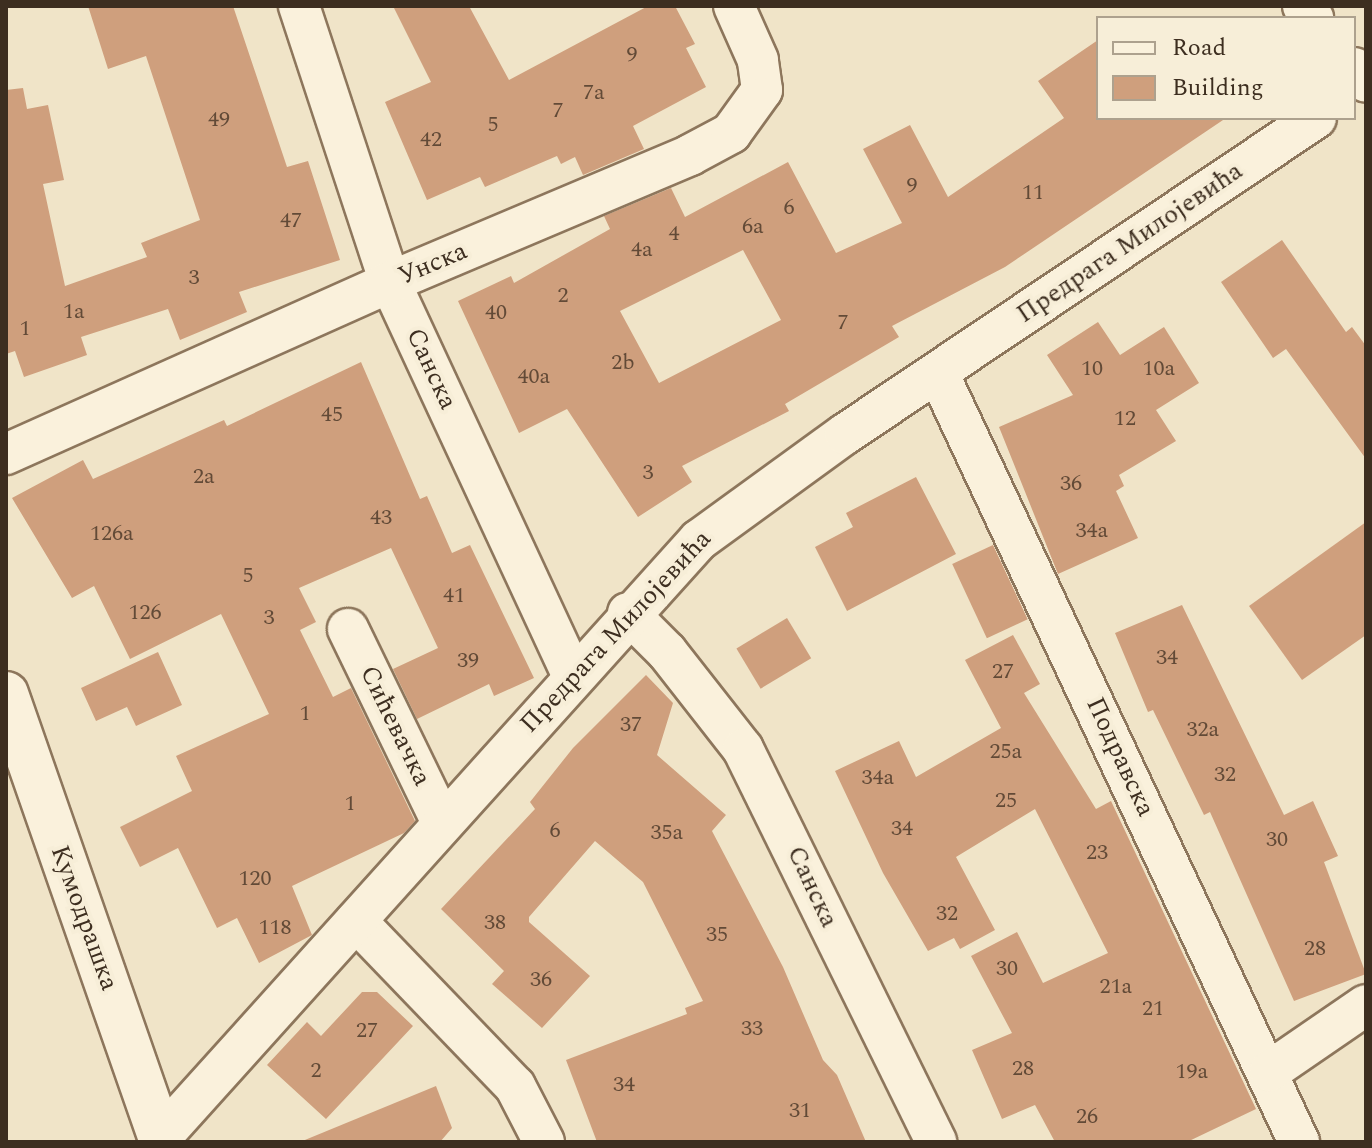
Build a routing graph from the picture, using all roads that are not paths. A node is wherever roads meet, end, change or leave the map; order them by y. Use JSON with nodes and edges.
{"nodes":[{"id":1,"x":299,"y":6,"type":"edge"},
{"id":2,"x":734,"y":6,"type":"edge"},
{"id":3,"x":1313,"y":120,"type":"edge"},
{"id":4,"x":390,"y":282,"type":"junction"},
{"id":5,"x":938,"y":373,"type":"junction"},
{"id":6,"x":6,"y":454,"type":"edge"},
{"id":7,"x":628,"y":613,"type":"junction"},
{"id":8,"x":348,"y":629,"type":"dead end"},
{"id":9,"x":573,"y":677,"type":"junction"},
{"id":10,"x":6,"y":694,"type":"edge"},
{"id":11,"x":442,"y":823,"type":"junction"},
{"id":12,"x":356,"y":921,"type":"junction"},
{"id":13,"x":1366,"y":1005,"type":"edge"},
{"id":14,"x":1270,"y":1071,"type":"junction"},
{"id":15,"x":162,"y":1140,"type":"edge"},
{"id":16,"x":544,"y":1142,"type":"edge"},
{"id":17,"x":936,"y":1142,"type":"edge"},
{"id":18,"x":1299,"y":1142,"type":"edge"}],
"edges":[{"from":1,"to":4,"type":"street","name":"Санска"},
{"from":2,"to":4,"type":"street","name":"Унска"},
{"from":3,"to":5,"type":"street","name":"Предрага Милојевића"},
{"from":4,"to":6,"type":"street","name":"Унска"},
{"from":4,"to":9,"type":"street","name":"Санска"},
{"from":5,"to":7,"type":"street","name":"Предрага Милојевића"},
{"from":5,"to":14,"type":"street","name":"Подравска"},
{"from":7,"to":9,"type":"street","name":"Предрага Милојевића"},
{"from":7,"to":17,"type":"street","name":"Санска"},
{"from":8,"to":11,"type":"street","name":"Сићевачка"},
{"from":9,"to":11,"type":"street","name":"Предрага Милојевића"},
{"from":10,"to":15,"type":"street","name":"Кумодрашка"},
{"from":11,"to":12,"type":"street","name":"Предрага Милојевића"},
{"from":12,"to":15,"type":"street","name":"Предрага Милојевића"},
{"from":12,"to":16,"type":"street"},
{"from":13,"to":14,"type":"street"},
{"from":14,"to":18,"type":"street","name":"Подравска"}]}
